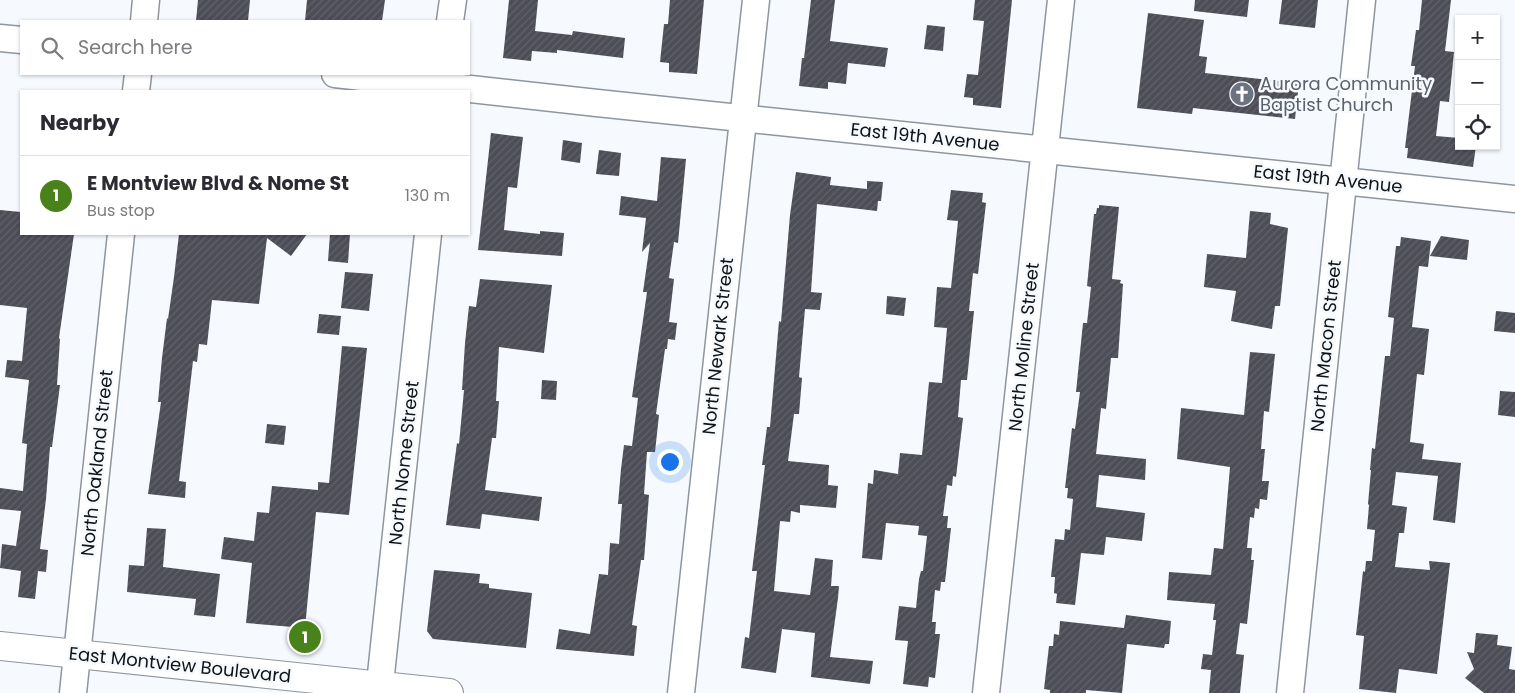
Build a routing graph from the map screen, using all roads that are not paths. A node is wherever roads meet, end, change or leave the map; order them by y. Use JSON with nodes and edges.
{"nodes":[{"id":1,"x":146,"y":0,"type":"edge"},
{"id":2,"x":452,"y":0,"type":"edge"},
{"id":3,"x":756,"y":0,"type":"edge"},
{"id":4,"x":1061,"y":0,"type":"edge"},
{"id":5,"x":1362,"y":0,"type":"edge"},
{"id":6,"x":144,"y":20,"type":"edge"},
{"id":7,"x":450,"y":20,"type":"edge"},
{"id":8,"x":0,"y":38,"type":"edge"},
{"id":9,"x":20,"y":40,"type":"edge"},
{"id":10,"x":138,"y":75,"type":"edge"},
{"id":11,"x":347,"y":75,"type":"edge"},
{"id":12,"x":444,"y":83,"type":"edge"},
{"id":13,"x":136,"y":90,"type":"edge"},
{"id":14,"x":743,"y":118,"type":"junction"},
{"id":15,"x":1045,"y":150,"type":"junction"},
{"id":16,"x":1343,"y":181,"type":"junction"},
{"id":17,"x":1515,"y":199,"type":"edge"},
{"id":18,"x":121,"y":235,"type":"edge"},
{"id":19,"x":428,"y":235,"type":"edge"},
{"id":20,"x":0,"y":646,"type":"edge"},
{"id":21,"x":77,"y":654,"type":"junction"},
{"id":22,"x":379,"y":689,"type":"edge"},
{"id":23,"x":73,"y":693,"type":"edge"},
{"id":24,"x":449,"y":693,"type":"edge"},
{"id":25,"x":681,"y":693,"type":"edge"},
{"id":26,"x":986,"y":693,"type":"edge"},
{"id":27,"x":1290,"y":693,"type":"edge"}],
"edges":[{"from":1,"to":6,"type":"street"},
{"from":2,"to":7,"type":"street"},
{"from":3,"to":14,"type":"street","name":"North Newark Street"},
{"from":4,"to":15,"type":"street","name":"North Moline Street"},
{"from":5,"to":16,"type":"street","name":"North Macon Street"},
{"from":8,"to":9,"type":"street"},
{"from":10,"to":13,"type":"street"},
{"from":11,"to":12,"type":"street","name":"East 19th Avenue"},
{"from":12,"to":14,"type":"street","name":"East 19th Avenue"},
{"from":14,"to":15,"type":"street","name":"East 19th Avenue"},
{"from":14,"to":25,"type":"street","name":"North Newark Street"},
{"from":15,"to":16,"type":"street","name":"East 19th Avenue"},
{"from":15,"to":26,"type":"street","name":"North Moline Street"},
{"from":16,"to":17,"type":"street","name":"East 19th Avenue"},
{"from":16,"to":27,"type":"street","name":"North Macon Street"},
{"from":18,"to":21,"type":"street","name":"North Oakland Street"},
{"from":19,"to":22,"type":"street","name":"North Nome Street"},
{"from":20,"to":21,"type":"main road","name":"East Montview Boulevard"},
{"from":21,"to":22,"type":"main road","name":"East Montview Boulevard"},
{"from":21,"to":23,"type":"street","name":"North Oakland Street"},
{"from":22,"to":24,"type":"main road","name":"East Montview Boulevard"}]}
